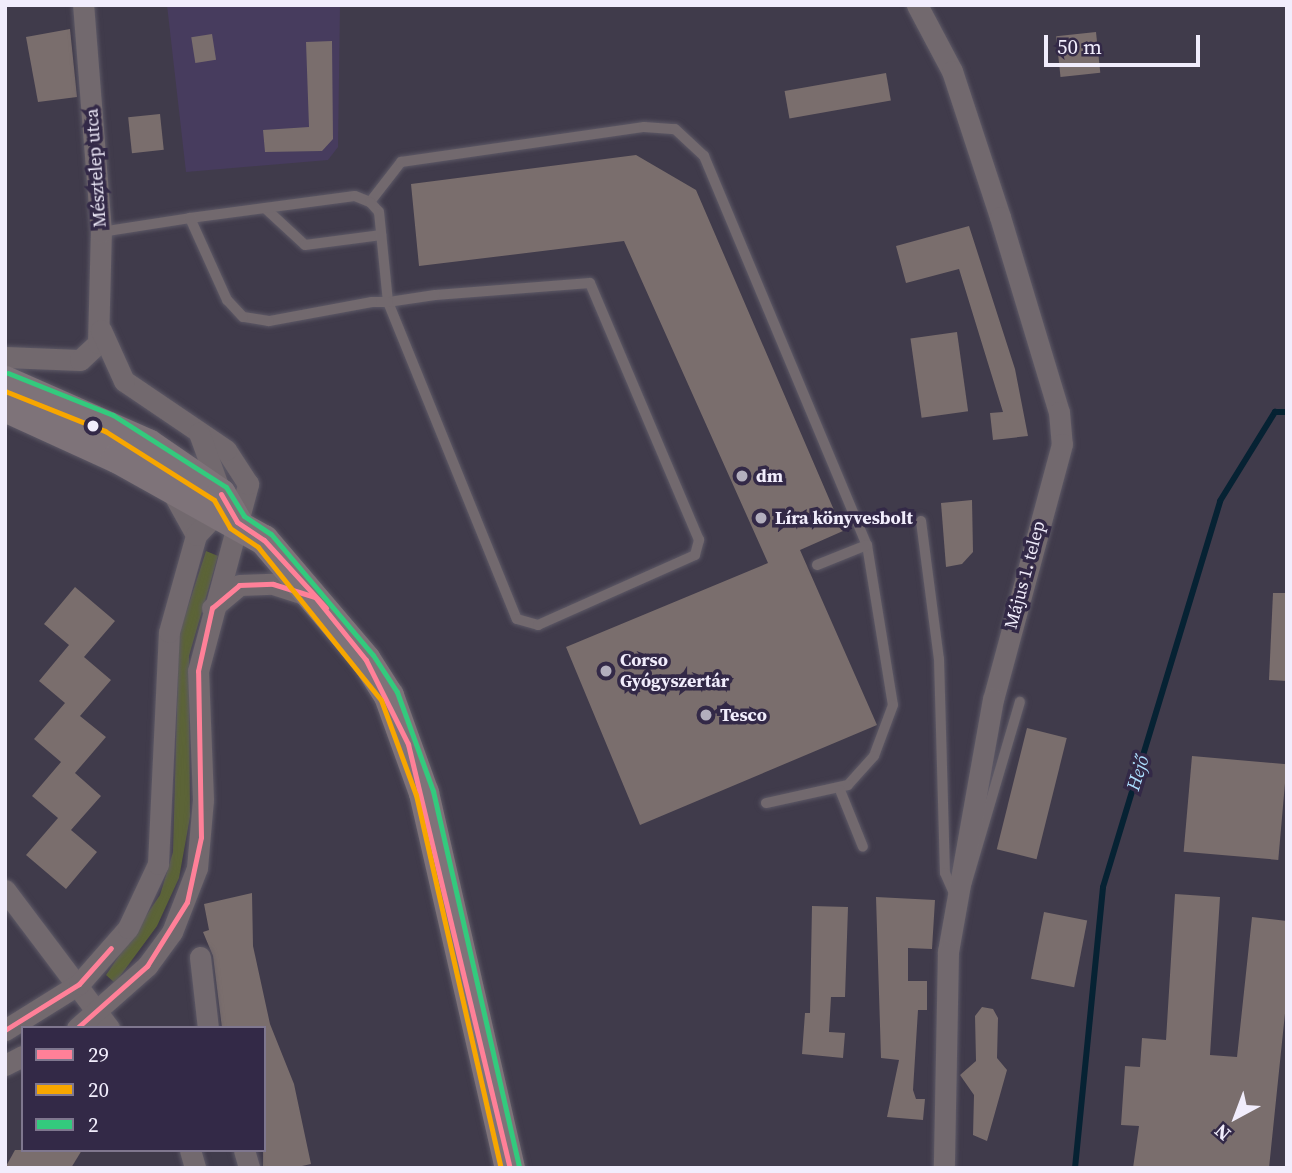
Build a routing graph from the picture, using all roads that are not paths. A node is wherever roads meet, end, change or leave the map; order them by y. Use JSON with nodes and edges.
{"nodes":[{"id":1,"x":917,"y":5,"type":"edge"},
{"id":2,"x":88,"y":7,"type":"edge"},
{"id":3,"x":370,"y":202,"type":"junction"},
{"id":4,"x":265,"y":208,"type":"junction"},
{"id":5,"x":190,"y":218,"type":"junction"},
{"id":6,"x":100,"y":232,"type":"junction"},
{"id":7,"x":381,"y":235,"type":"junction"},
{"id":8,"x":388,"y":302,"type":"junction"},
{"id":9,"x":101,"y":330,"type":"junction"},
{"id":10,"x":5,"y":357,"type":"edge"},
{"id":11,"x":5,"y":381,"type":"edge"},
{"id":12,"x":5,"y":407,"type":"edge"},
{"id":13,"x":199,"y":433,"type":"junction"},
{"id":14,"x":217,"y":517,"type":"junction"},
{"id":15,"x":921,"y":521,"type":"dead end"},
{"id":16,"x":867,"y":545,"type":"junction"},
{"id":17,"x":817,"y":565,"type":"dead end"},
{"id":18,"x":315,"y":597,"type":"junction"},
{"id":19,"x":212,"y":608,"type":"junction"},
{"id":20,"x":1020,"y":702,"type":"dead end"},
{"id":21,"x":840,"y":790,"type":"junction"},
{"id":22,"x":766,"y":803,"type":"dead end"},
{"id":23,"x":863,"y":847,"type":"dead end"},
{"id":24,"x":5,"y":890,"type":"edge"},
{"id":25,"x":957,"y":899,"type":"junction"},
{"id":26,"x":200,"y":957,"type":"dead end"},
{"id":27,"x":79,"y":984,"type":"junction"},
{"id":28,"x":104,"y":1021,"type":"edge"},
{"id":29,"x":85,"y":1026,"type":"edge"},
{"id":30,"x":208,"y":1026,"type":"edge"},
{"id":31,"x":5,"y":1030,"type":"edge"},
{"id":32,"x":21,"y":1057,"type":"edge"},
{"id":33,"x":5,"y":1065,"type":"edge"},
{"id":34,"x":510,"y":1168,"type":"edge"},
{"id":35,"x":944,"y":1168,"type":"edge"}],
"edges":[{"from":1,"to":25,"type":"street","name":"Május 1. telep"},
{"from":2,"to":6,"type":"street","name":"Mésztelep utca"},
{"from":3,"to":4,"type":"lane"},
{"from":3,"to":7,"type":"lane"},
{"from":3,"to":16,"type":"lane"},
{"from":4,"to":5,"type":"lane"},
{"from":4,"to":7,"type":"lane"},
{"from":5,"to":6,"type":"lane"},
{"from":5,"to":8,"type":"lane"},
{"from":6,"to":9,"type":"street","name":"Mésztelep utca"},
{"from":7,"to":8,"type":"lane"},
{"from":8,"to":8,"type":"lane"},
{"from":9,"to":10,"type":"street"},
{"from":9,"to":13,"type":"street","name":"Mésztelep utca"},
{"from":11,"to":14,"type":"street"},
{"from":12,"to":14,"type":"street"},
{"from":13,"to":14,"type":"street"},
{"from":13,"to":14,"type":"street","name":"Mésztelep utca"},
{"from":14,"to":18,"type":"street"},
{"from":14,"to":19,"type":"street"},
{"from":14,"to":27,"type":"street"},
{"from":15,"to":25,"type":"lane"},
{"from":16,"to":17,"type":"lane"},
{"from":16,"to":21,"type":"lane"},
{"from":18,"to":19,"type":"street"},
{"from":18,"to":34,"type":"street"},
{"from":19,"to":28,"type":"street"},
{"from":20,"to":25,"type":"lane"},
{"from":21,"to":22,"type":"lane"},
{"from":21,"to":23,"type":"lane"},
{"from":24,"to":27,"type":"street"},
{"from":25,"to":35,"type":"street","name":"Május 1. telep"},
{"from":26,"to":30,"type":"street"},
{"from":27,"to":28,"type":"street"},
{"from":27,"to":31,"type":"street"},
{"from":28,"to":29,"type":"street"},
{"from":32,"to":33,"type":"street"}]}
